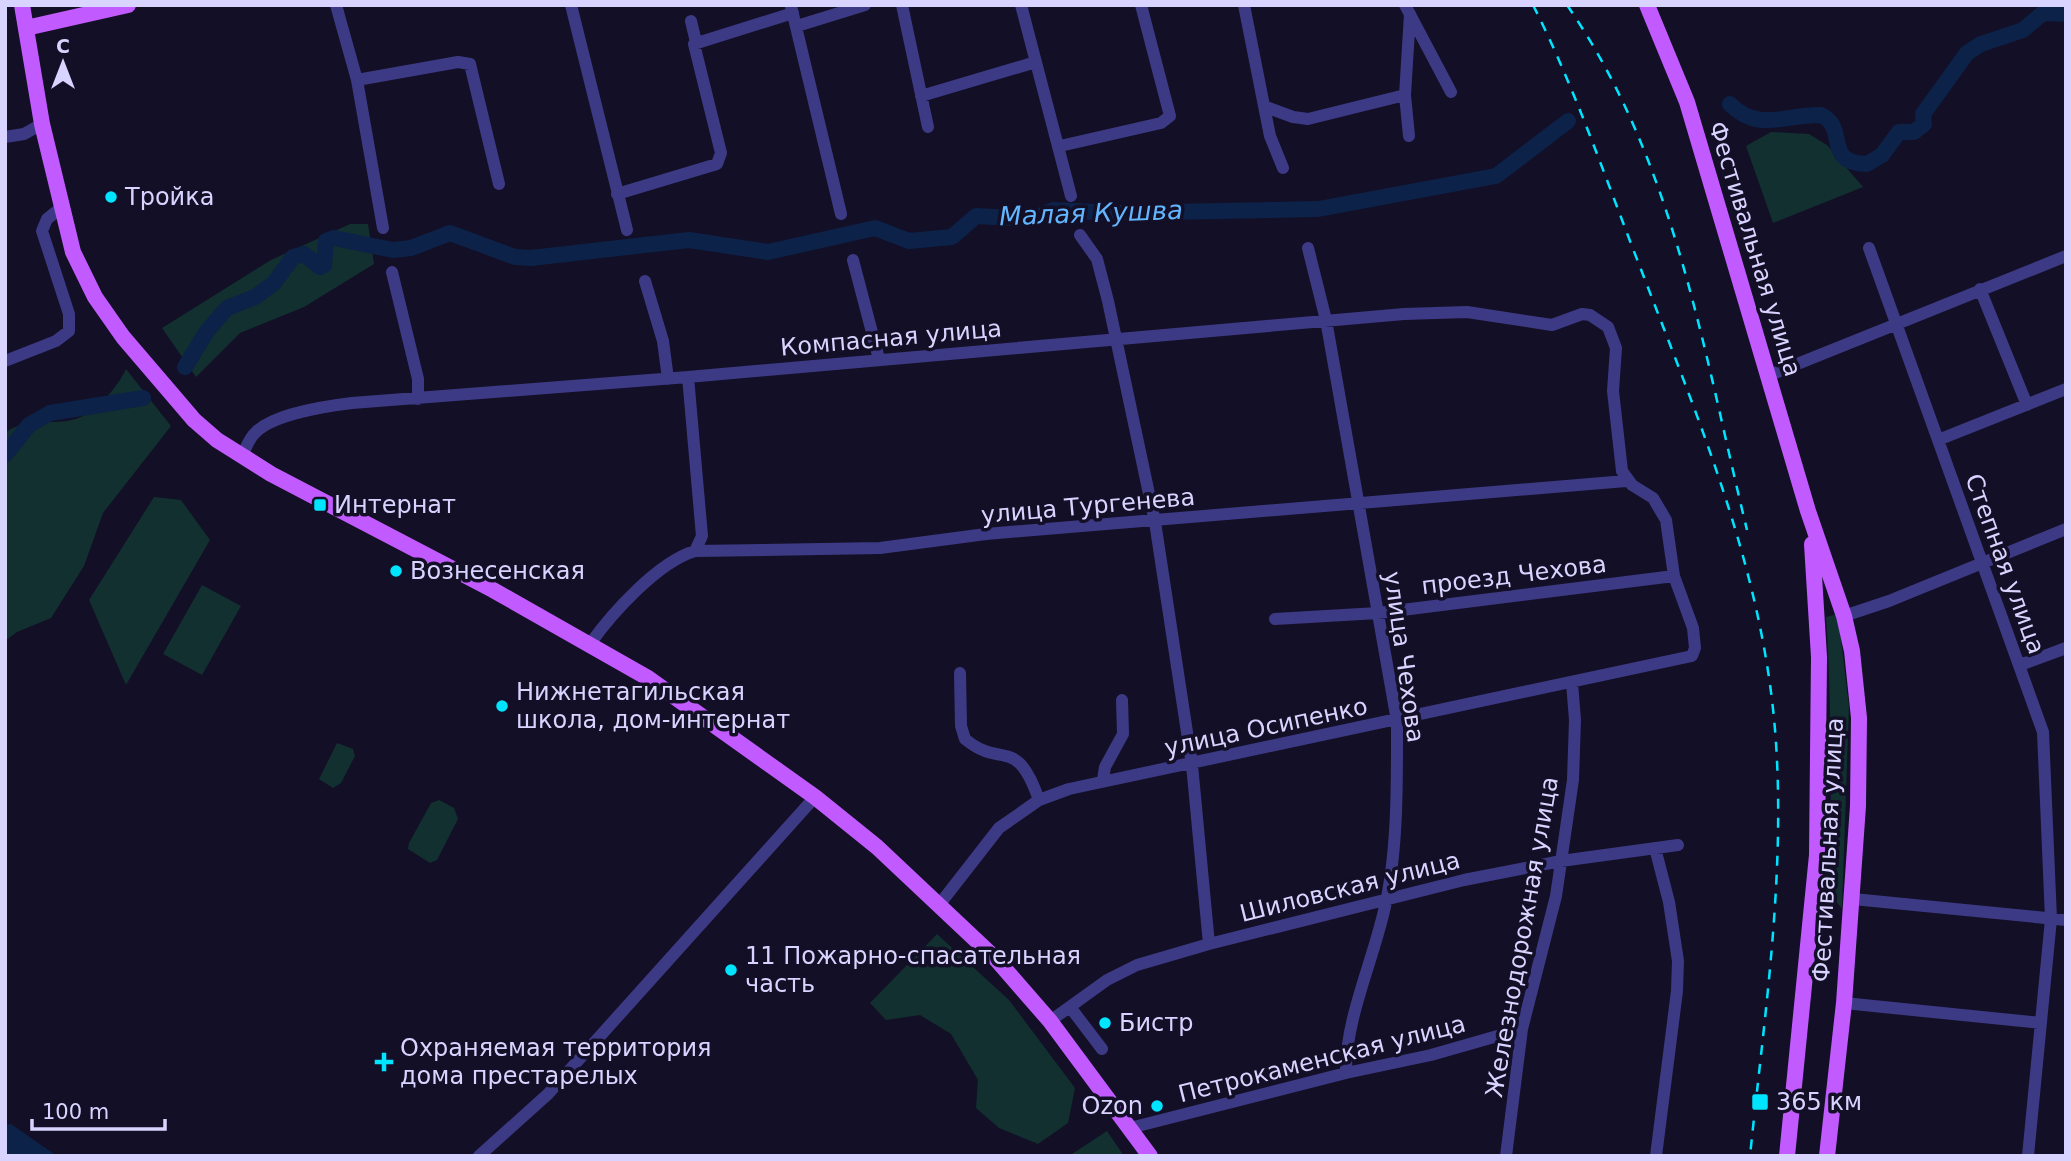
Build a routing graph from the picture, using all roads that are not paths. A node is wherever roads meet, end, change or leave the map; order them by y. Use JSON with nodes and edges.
{"nodes":[{"id":1,"x":22,"y":5,"type":"edge"},
{"id":2,"x":128,"y":5,"type":"edge"},
{"id":3,"x":336,"y":5,"type":"edge"},
{"id":4,"x":570,"y":5,"type":"edge"},
{"id":5,"x":865,"y":5,"type":"edge"},
{"id":6,"x":902,"y":5,"type":"edge"},
{"id":7,"x":1021,"y":5,"type":"edge"},
{"id":8,"x":1141,"y":5,"type":"edge"},
{"id":9,"x":1244,"y":5,"type":"edge"},
{"id":10,"x":1647,"y":5,"type":"edge"},
{"id":11,"x":792,"y":9,"type":"edge"},
{"id":12,"x":1408,"y":10,"type":"edge"},
{"id":13,"x":691,"y":21,"type":"dead end"},
{"id":14,"x":797,"y":26,"type":"junction"},
{"id":15,"x":26,"y":27,"type":"junction"},
{"id":16,"x":696,"y":42,"type":"junction"},
{"id":17,"x":1036,"y":62,"type":"junction"},
{"id":18,"x":357,"y":80,"type":"junction"},
{"id":19,"x":1451,"y":92,"type":"dead end"},
{"id":20,"x":1405,"y":95,"type":"junction"},
{"id":21,"x":921,"y":96,"type":"junction"},
{"id":22,"x":1266,"y":107,"type":"junction"},
{"id":23,"x":42,"y":124,"type":"junction"},
{"id":24,"x":928,"y":127,"type":"dead end"},
{"id":25,"x":5,"y":136,"type":"edge"},
{"id":26,"x":1409,"y":136,"type":"dead end"},
{"id":27,"x":1060,"y":146,"type":"junction"},
{"id":28,"x":1283,"y":168,"type":"dead end"},
{"id":29,"x":499,"y":184,"type":"dead end"},
{"id":30,"x":617,"y":194,"type":"junction"},
{"id":31,"x":1071,"y":196,"type":"dead end"},
{"id":32,"x":62,"y":207,"type":"junction"},
{"id":33,"x":841,"y":214,"type":"dead end"},
{"id":34,"x":383,"y":228,"type":"dead end"},
{"id":35,"x":627,"y":230,"type":"dead end"},
{"id":36,"x":1080,"y":235,"type":"dead end"},
{"id":37,"x":1308,"y":247,"type":"dead end"},
{"id":38,"x":1869,"y":248,"type":"dead end"},
{"id":39,"x":2066,"y":256,"type":"edge"},
{"id":40,"x":853,"y":260,"type":"dead end"},
{"id":41,"x":391,"y":272,"type":"dead end"},
{"id":42,"x":645,"y":281,"type":"dead end"},
{"id":43,"x":1980,"y":289,"type":"junction"},
{"id":44,"x":1326,"y":320,"type":"junction"},
{"id":45,"x":1896,"y":322,"type":"junction"},
{"id":46,"x":1116,"y":340,"type":"junction"},
{"id":47,"x":879,"y":359,"type":"junction"},
{"id":48,"x":5,"y":361,"type":"edge"},
{"id":49,"x":1770,"y":376,"type":"junction"},
{"id":50,"x":688,"y":377,"type":"junction"},
{"id":51,"x":668,"y":379,"type":"junction"},
{"id":52,"x":2066,"y":389,"type":"edge"},
{"id":53,"x":418,"y":399,"type":"junction"},
{"id":54,"x":2027,"y":405,"type":"junction"},
{"id":55,"x":1938,"y":440,"type":"junction"},
{"id":56,"x":242,"y":456,"type":"junction"},
{"id":57,"x":1626,"y":481,"type":"junction"},
{"id":58,"x":1357,"y":505,"type":"junction"},
{"id":59,"x":1808,"y":511,"type":"junction"},
{"id":60,"x":1155,"y":522,"type":"junction"},
{"id":61,"x":2066,"y":529,"type":"edge"},
{"id":62,"x":695,"y":551,"type":"junction"},
{"id":63,"x":1982,"y":562,"type":"junction"},
{"id":64,"x":1674,"y":576,"type":"junction"},
{"id":65,"x":1837,"y":594,"type":"junction"},
{"id":66,"x":1816,"y":597,"type":"junction"},
{"id":67,"x":1378,"y":613,"type":"junction"},
{"id":68,"x":1844,"y":616,"type":"junction"},
{"id":69,"x":1275,"y":619,"type":"dead end"},
{"id":70,"x":590,"y":644,"type":"junction"},
{"id":71,"x":2066,"y":648,"type":"edge"},
{"id":72,"x":2020,"y":665,"type":"junction"},
{"id":73,"x":960,"y":673,"type":"dead end"},
{"id":74,"x":1572,"y":682,"type":"junction"},
{"id":75,"x":1122,"y":700,"type":"dead end"},
{"id":76,"x":1397,"y":721,"type":"junction"},
{"id":77,"x":1192,"y":765,"type":"junction"},
{"id":78,"x":1103,"y":780,"type":"junction"},
{"id":79,"x":815,"y":797,"type":"junction"},
{"id":80,"x":1039,"y":800,"type":"junction"},
{"id":81,"x":1678,"y":845,"type":"dead end"},
{"id":82,"x":1655,"y":848,"type":"junction"},
{"id":83,"x":1561,"y":861,"type":"junction"},
{"id":84,"x":1387,"y":900,"type":"junction"},
{"id":85,"x":1853,"y":900,"type":"junction"},
{"id":86,"x":939,"y":905,"type":"junction"},
{"id":87,"x":2051,"y":919,"type":"junction"},
{"id":88,"x":2066,"y":920,"type":"edge"},
{"id":89,"x":1209,"y":944,"type":"junction"},
{"id":90,"x":1844,"y":1003,"type":"junction"},
{"id":91,"x":1070,"y":1007,"type":"junction"},
{"id":92,"x":1050,"y":1021,"type":"junction"},
{"id":93,"x":2041,"y":1023,"type":"junction"},
{"id":94,"x":1522,"y":1029,"type":"junction"},
{"id":95,"x":1102,"y":1049,"type":"dead end"},
{"id":96,"x":1346,"y":1073,"type":"junction"},
{"id":97,"x":1130,"y":1128,"type":"junction"},
{"id":98,"x":1504,"y":1155,"type":"edge"},
{"id":99,"x":479,"y":1156,"type":"edge"},
{"id":100,"x":1150,"y":1156,"type":"edge"},
{"id":101,"x":1656,"y":1156,"type":"edge"},
{"id":102,"x":1787,"y":1156,"type":"edge"},
{"id":103,"x":1827,"y":1156,"type":"edge"},
{"id":104,"x":2028,"y":1156,"type":"edge"}],
"edges":[{"from":1,"to":15,"type":"main road"},
{"from":2,"to":15,"type":"main road"},
{"from":3,"to":18,"type":"street"},
{"from":4,"to":30,"type":"street"},
{"from":5,"to":14,"type":"street"},
{"from":6,"to":21,"type":"street"},
{"from":7,"to":17,"type":"street"},
{"from":8,"to":27,"type":"street"},
{"from":9,"to":22,"type":"street"},
{"from":10,"to":49,"type":"main road","name":"Фестивальная улица"},
{"from":11,"to":14,"type":"street"},
{"from":11,"to":16,"type":"street"},
{"from":12,"to":19,"type":"street"},
{"from":12,"to":20,"type":"street"},
{"from":13,"to":16,"type":"street"},
{"from":14,"to":33,"type":"street"},
{"from":15,"to":23,"type":"main road"},
{"from":16,"to":30,"type":"street"},
{"from":17,"to":21,"type":"street"},
{"from":17,"to":27,"type":"street"},
{"from":18,"to":29,"type":"street"},
{"from":18,"to":34,"type":"street"},
{"from":20,"to":22,"type":"street"},
{"from":20,"to":26,"type":"street"},
{"from":21,"to":24,"type":"street"},
{"from":22,"to":28,"type":"street"},
{"from":23,"to":25,"type":"street"},
{"from":23,"to":32,"type":"main road"},
{"from":27,"to":31,"type":"street"},
{"from":30,"to":35,"type":"street"},
{"from":32,"to":48,"type":"street"},
{"from":32,"to":56,"type":"main road"},
{"from":36,"to":46,"type":"street"},
{"from":37,"to":44,"type":"street","name":"улица Чехова"},
{"from":38,"to":45,"type":"street","name":"Степная улица"},
{"from":39,"to":43,"type":"street"},
{"from":40,"to":47,"type":"street"},
{"from":41,"to":53,"type":"street"},
{"from":42,"to":51,"type":"street"},
{"from":43,"to":45,"type":"street"},
{"from":43,"to":54,"type":"street"},
{"from":44,"to":46,"type":"street","name":"Компасная улица"},
{"from":44,"to":57,"type":"street","name":"Компасная улица"},
{"from":44,"to":58,"type":"street","name":"улица Чехова"},
{"from":45,"to":49,"type":"street"},
{"from":45,"to":55,"type":"street","name":"Степная улица"},
{"from":46,"to":47,"type":"street","name":"Компасная улица"},
{"from":46,"to":60,"type":"street"},
{"from":47,"to":50,"type":"street","name":"Компасная улица"},
{"from":49,"to":59,"type":"main road","name":"Фестивальная улица"},
{"from":50,"to":51,"type":"street","name":"Компасная улица"},
{"from":50,"to":62,"type":"street"},
{"from":51,"to":53,"type":"street","name":"Компасная улица"},
{"from":52,"to":54,"type":"street"},
{"from":53,"to":56,"type":"street","name":"Компасная улица"},
{"from":54,"to":55,"type":"street"},
{"from":55,"to":63,"type":"street","name":"Степная улица"},
{"from":56,"to":70,"type":"main road"},
{"from":57,"to":58,"type":"street","name":"улица Тургенева"},
{"from":57,"to":64,"type":"street"},
{"from":58,"to":60,"type":"street","name":"улица Тургенева"},
{"from":58,"to":67,"type":"street","name":"улица Чехова"},
{"from":59,"to":65,"type":"main road","name":"Фестивальная улица"},
{"from":59,"to":66,"type":"main road","name":"Фестивальная улица"},
{"from":60,"to":62,"type":"street","name":"улица Тургенева"},
{"from":60,"to":77,"type":"street"},
{"from":61,"to":63,"type":"street"},
{"from":62,"to":70,"type":"street","name":"улица Тургенева"},
{"from":63,"to":68,"type":"street"},
{"from":63,"to":72,"type":"street","name":"Степная улица"},
{"from":64,"to":67,"type":"street","name":"проезд Чехова"},
{"from":64,"to":74,"type":"street","name":"улица Осипенко"},
{"from":65,"to":66,"type":"main road"},
{"from":65,"to":68,"type":"main road","name":"Фестивальная улица"},
{"from":66,"to":102,"type":"main road","name":"Фестивальная улица"},
{"from":67,"to":69,"type":"street","name":"проезд Чехова"},
{"from":67,"to":76,"type":"street","name":"улица Чехова"},
{"from":68,"to":85,"type":"main road","name":"Фестивальная улица"},
{"from":70,"to":79,"type":"main road"},
{"from":71,"to":72,"type":"street"},
{"from":72,"to":87,"type":"street","name":"Степная улица"},
{"from":73,"to":80,"type":"street"},
{"from":74,"to":76,"type":"street","name":"улица Осипенко"},
{"from":74,"to":83,"type":"street","name":"Железнодорожная улица"},
{"from":75,"to":78,"type":"street"},
{"from":76,"to":77,"type":"street","name":"улица Осипенко"},
{"from":76,"to":84,"type":"street","name":"улица Чехова"},
{"from":77,"to":78,"type":"street","name":"улица Осипенко"},
{"from":77,"to":89,"type":"street"},
{"from":78,"to":80,"type":"street","name":"улица Осипенко"},
{"from":79,"to":86,"type":"main road"},
{"from":79,"to":99,"type":"street"},
{"from":80,"to":86,"type":"street","name":"улица Осипенко"},
{"from":81,"to":82,"type":"street","name":"Шиловская улица"},
{"from":82,"to":83,"type":"street","name":"Шиловская улица"},
{"from":82,"to":101,"type":"street"},
{"from":83,"to":84,"type":"street","name":"Шиловская улица"},
{"from":83,"to":94,"type":"street","name":"Железнодорожная улица"},
{"from":84,"to":89,"type":"street","name":"Шиловская улица"},
{"from":84,"to":96,"type":"street","name":"улица Чехова"},
{"from":85,"to":87,"type":"street"},
{"from":85,"to":90,"type":"main road","name":"Фестивальная улица"},
{"from":86,"to":92,"type":"main road"},
{"from":87,"to":88,"type":"street"},
{"from":87,"to":93,"type":"street","name":"Степная улица"},
{"from":89,"to":91,"type":"street","name":"Шиловская улица"},
{"from":90,"to":93,"type":"street"},
{"from":90,"to":103,"type":"main road","name":"Фестивальная улица"},
{"from":91,"to":92,"type":"street","name":"Шиловская улица"},
{"from":91,"to":95,"type":"street"},
{"from":92,"to":97,"type":"main road"},
{"from":93,"to":104,"type":"street","name":"Степная улица"},
{"from":94,"to":96,"type":"street","name":"Петрокаменская улица"},
{"from":94,"to":98,"type":"street","name":"Железнодорожная улица"},
{"from":96,"to":97,"type":"street","name":"Петрокаменская улица"},
{"from":97,"to":100,"type":"main road"}]}
